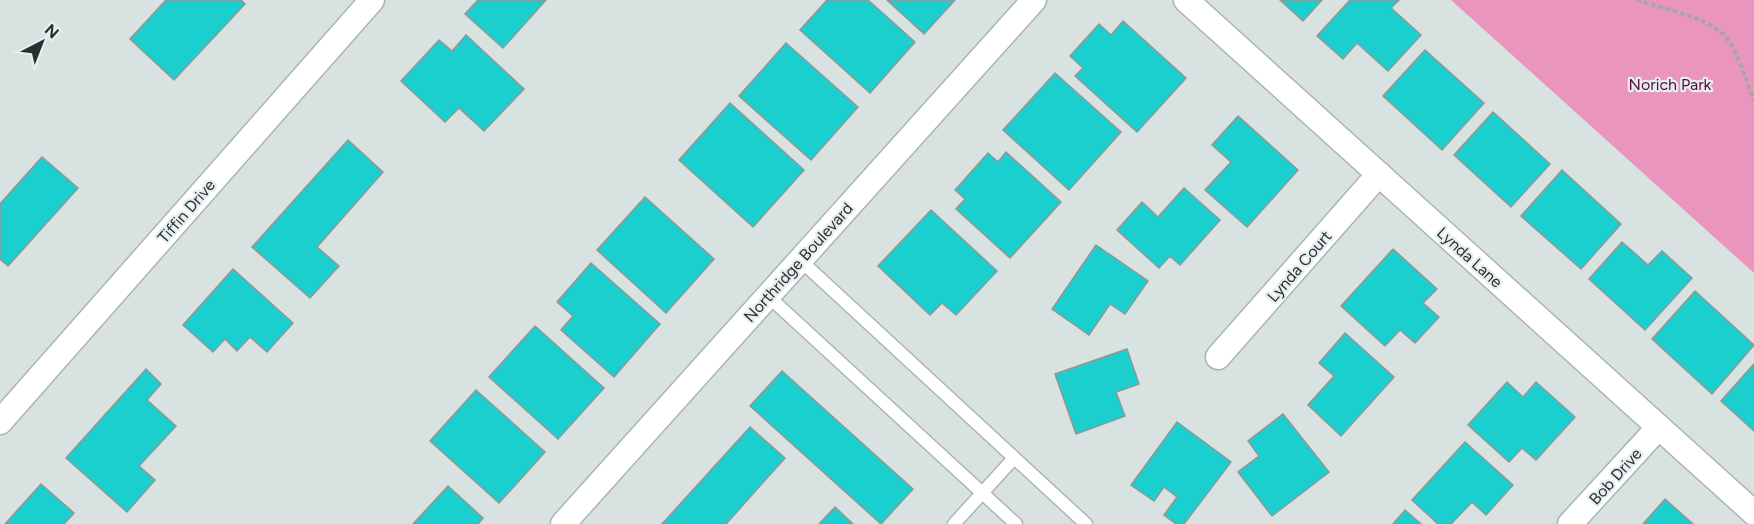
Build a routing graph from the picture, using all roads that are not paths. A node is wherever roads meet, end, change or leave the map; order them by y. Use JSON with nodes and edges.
{"nodes":[{"id":1,"x":372,"y":0,"type":"edge"},
{"id":2,"x":1034,"y":0,"type":"edge"},
{"id":3,"x":1186,"y":0,"type":"edge"},
{"id":4,"x":1379,"y":174,"type":"junction"},
{"id":5,"x":800,"y":260,"type":"junction"},
{"id":6,"x":768,"y":296,"type":"junction"},
{"id":7,"x":1218,"y":357,"type":"dead end"},
{"id":8,"x":0,"y":422,"type":"edge"},
{"id":9,"x":1659,"y":428,"type":"junction"},
{"id":10,"x":1014,"y":458,"type":"junction"},
{"id":11,"x":982,"y":493,"type":"junction"},
{"id":12,"x":1754,"y":513,"type":"edge"},
{"id":13,"x":563,"y":524,"type":"edge"},
{"id":14,"x":954,"y":524,"type":"edge"},
{"id":15,"x":1016,"y":524,"type":"edge"},
{"id":16,"x":1086,"y":524,"type":"edge"},
{"id":17,"x":1570,"y":524,"type":"edge"}],
"edges":[{"from":1,"to":8,"type":"street","name":"Tiffin Drive"},
{"from":2,"to":5,"type":"street","name":"Northridge Boulevard"},
{"from":3,"to":4,"type":"street","name":"Lynda Lane"},
{"from":4,"to":7,"type":"street","name":"Lynda Court"},
{"from":4,"to":9,"type":"street","name":"Lynda Lane"},
{"from":5,"to":6,"type":"street","name":"Northridge Boulevard"},
{"from":5,"to":10,"type":"lane"},
{"from":6,"to":11,"type":"lane"},
{"from":6,"to":13,"type":"street","name":"Northridge Boulevard"},
{"from":9,"to":12,"type":"street","name":"Lynda Lane"},
{"from":9,"to":17,"type":"street","name":"Bob Drive"},
{"from":10,"to":11,"type":"lane"},
{"from":10,"to":16,"type":"lane"},
{"from":11,"to":14,"type":"lane"},
{"from":11,"to":15,"type":"lane"}]}
